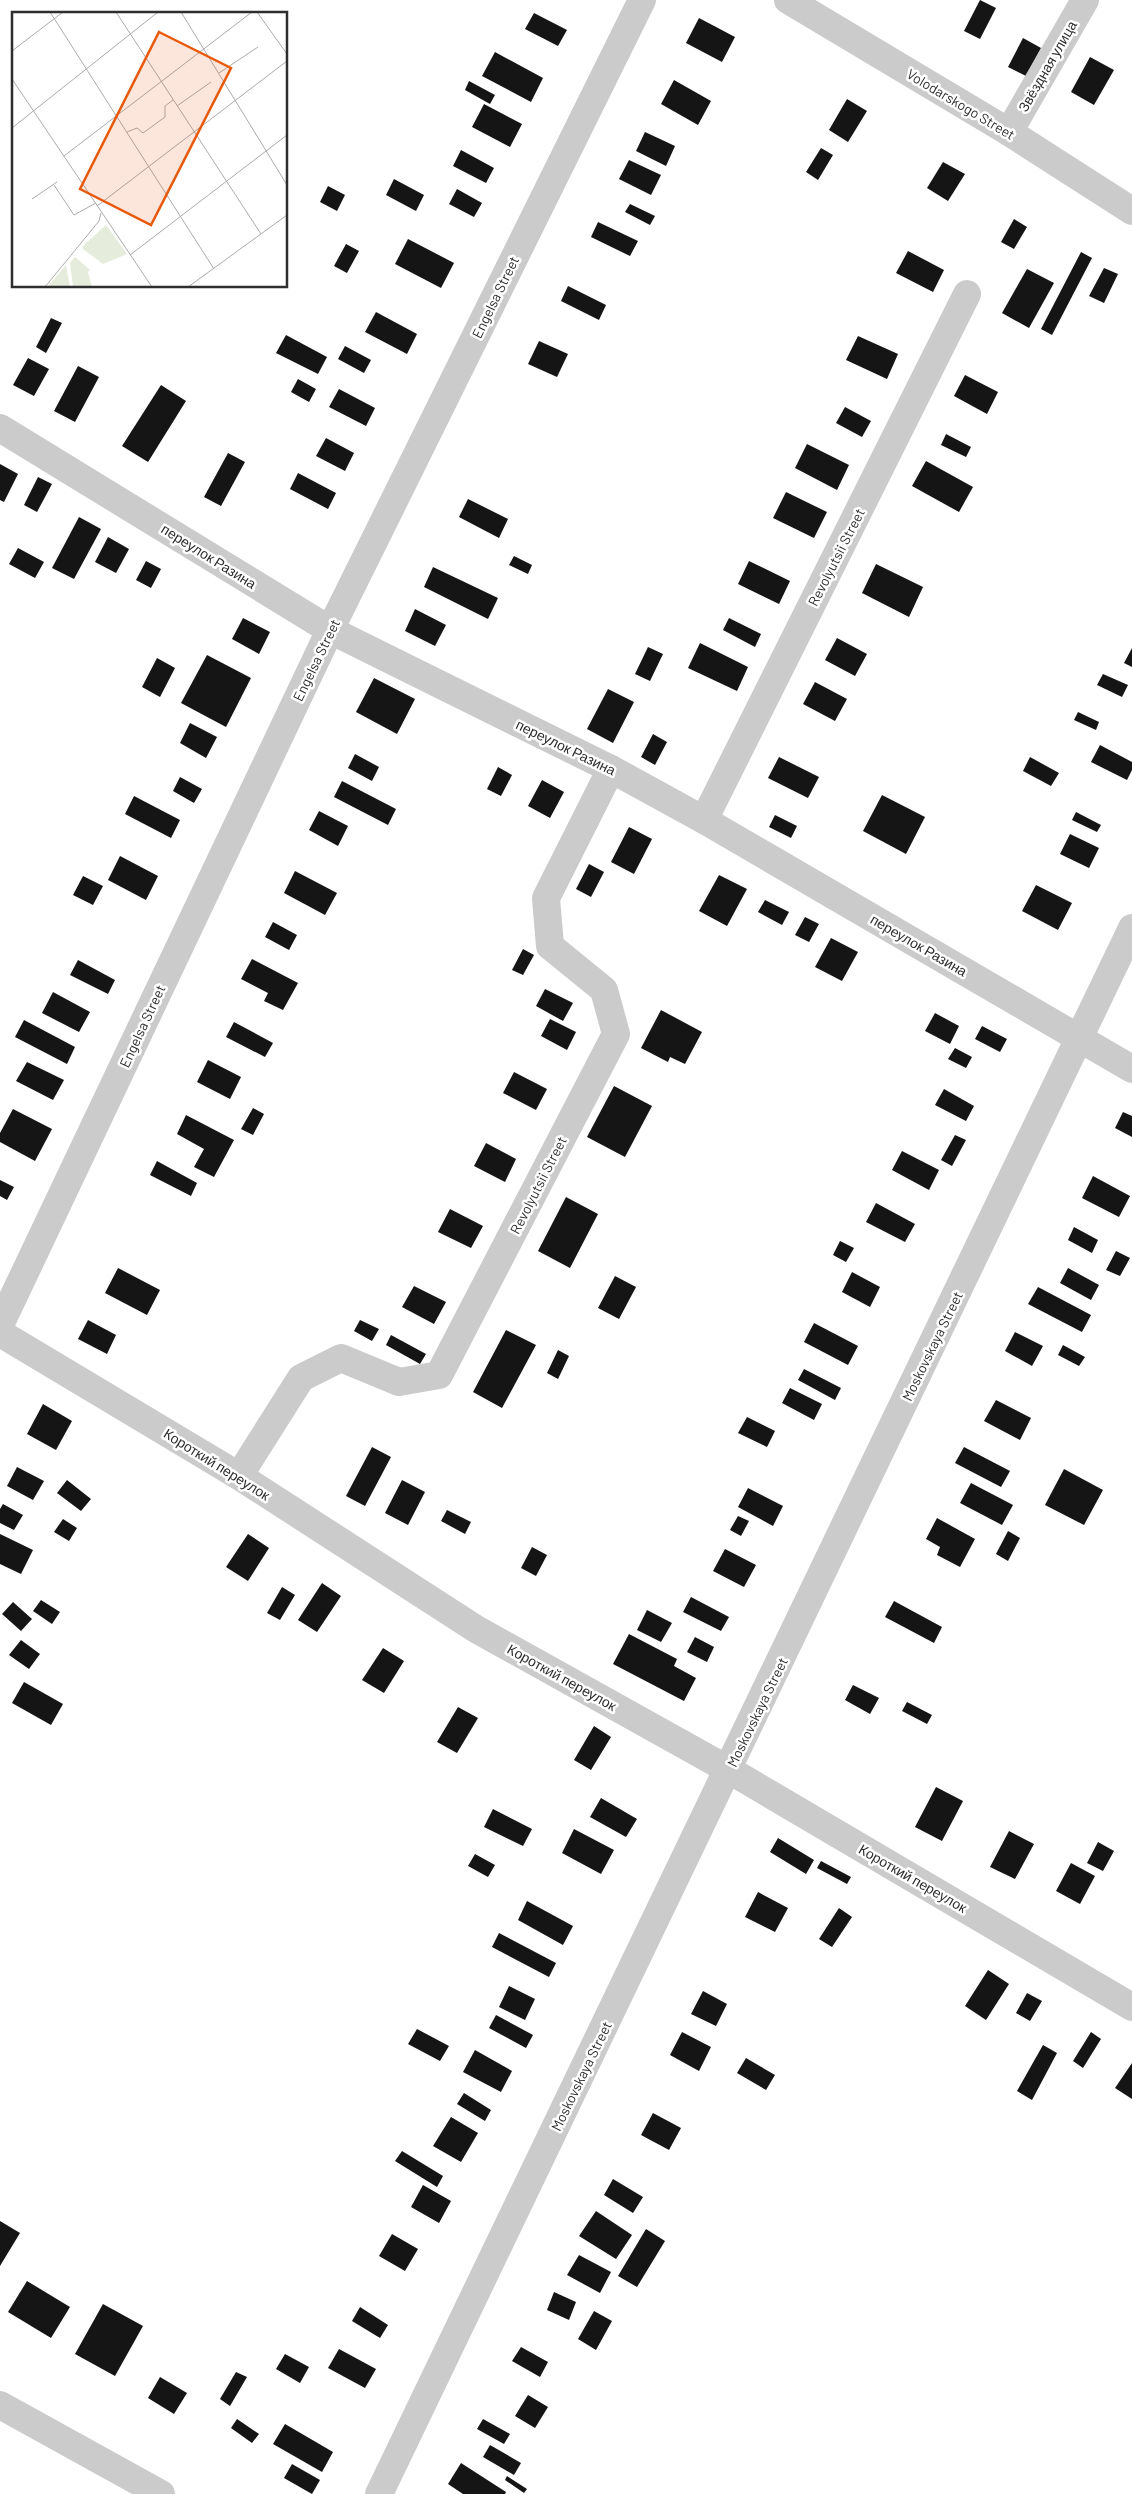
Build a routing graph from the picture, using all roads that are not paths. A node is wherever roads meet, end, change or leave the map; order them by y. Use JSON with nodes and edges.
{"nodes":[{"id":1,"x":642,"y":0,"type":"edge"},
{"id":2,"x":788,"y":0,"type":"edge"},
{"id":3,"x":1085,"y":0,"type":"edge"},
{"id":4,"x":1009,"y":132,"type":"junction"},
{"id":5,"x":1132,"y":211,"type":"edge"},
{"id":6,"x":967,"y":294,"type":"dead end"},
{"id":7,"x":0,"y":428,"type":"edge"},
{"id":8,"x":330,"y":630,"type":"junction"},
{"id":9,"x":611,"y":769,"type":"junction"},
{"id":10,"x":704,"y":820,"type":"junction"},
{"id":11,"x":1132,"y":928,"type":"edge"},
{"id":12,"x":1079,"y":1038,"type":"junction"},
{"id":13,"x":1132,"y":1068,"type":"edge"},
{"id":14,"x":0,"y":1325,"type":"edge"},
{"id":15,"x":0,"y":1333,"type":"edge"},
{"id":16,"x":239,"y":1476,"type":"junction"},
{"id":17,"x":729,"y":1770,"type":"junction"},
{"id":18,"x":1132,"y":2007,"type":"edge"},
{"id":19,"x":0,"y":2405,"type":"edge"},
{"id":20,"x":161,"y":2494,"type":"edge"},
{"id":21,"x":379,"y":2494,"type":"edge"}],
"edges":[{"from":1,"to":8,"type":"street","name":"Engelsa Street"},
{"from":2,"to":4,"type":"street","name":"Volodarskogo Street"},
{"from":3,"to":4,"type":"street","name":"Звёздная улица"},
{"from":4,"to":5,"type":"street","name":"Volodarskogo Street"},
{"from":6,"to":10,"type":"street","name":"Revolyutsii Street"},
{"from":7,"to":8,"type":"street","name":"переулок Разина"},
{"from":8,"to":9,"type":"street","name":"переулок Разина"},
{"from":8,"to":14,"type":"street","name":"Engelsa Street"},
{"from":9,"to":10,"type":"street","name":"переулок Разина"},
{"from":9,"to":16,"type":"street","name":"Revolyutsii Street"},
{"from":10,"to":12,"type":"street","name":"переулок Разина"},
{"from":11,"to":12,"type":"street","name":"Moskovskaya Street"},
{"from":12,"to":13,"type":"street","name":"переулок Разина"},
{"from":12,"to":17,"type":"street","name":"Moskovskaya Street"},
{"from":15,"to":16,"type":"street","name":"Короткий переулок"},
{"from":16,"to":17,"type":"street","name":"Короткий переулок"},
{"from":17,"to":18,"type":"street","name":"Короткий переулок"},
{"from":17,"to":21,"type":"street","name":"Moskovskaya Street"},
{"from":19,"to":20,"type":"street"}]}
